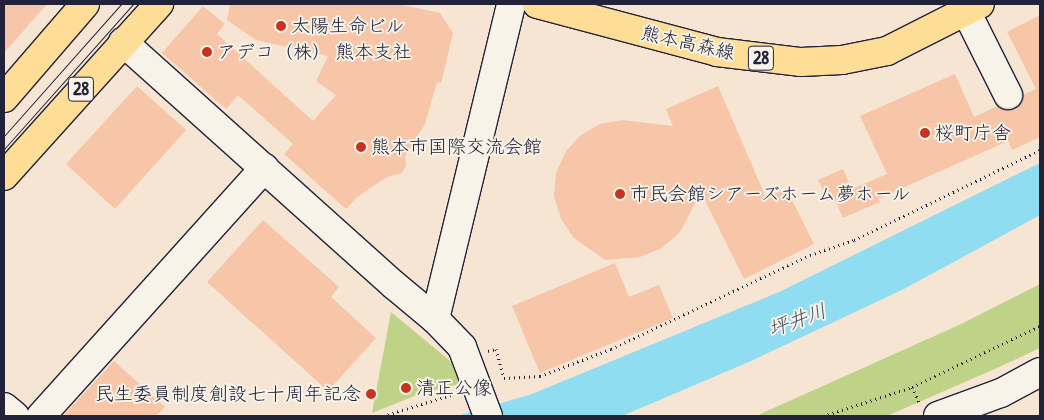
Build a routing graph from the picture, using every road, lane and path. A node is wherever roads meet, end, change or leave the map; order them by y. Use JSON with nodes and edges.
{"nodes":[{"id":1,"x":85,"y":4,"type":"edge"},
{"id":2,"x":159,"y":4,"type":"edge"},
{"id":3,"x":511,"y":4,"type":"edge"},
{"id":4,"x":537,"y":4,"type":"edge"},
{"id":5,"x":973,"y":8,"type":"edge"},
{"id":6,"x":123,"y":42,"type":"junction"},
{"id":7,"x":1008,"y":95,"type":"dead end"},
{"id":8,"x":4,"y":98,"type":"edge"},
{"id":9,"x":1040,"y":150,"type":"edge"},
{"id":10,"x":264,"y":168,"type":"junction"},
{"id":11,"x":4,"y":176,"type":"edge"},
{"id":12,"x":435,"y":319,"type":"junction"},
{"id":13,"x":1040,"y":326,"type":"edge"},
{"id":14,"x":487,"y":352,"type":"dead end"},
{"id":15,"x":1040,"y":372,"type":"edge"},
{"id":16,"x":478,"y":387,"type":"junction"},
{"id":17,"x":4,"y":407,"type":"edge"},
{"id":18,"x":15,"y":416,"type":"edge"},
{"id":19,"x":41,"y":416,"type":"edge"},
{"id":20,"x":383,"y":416,"type":"edge"},
{"id":21,"x":488,"y":416,"type":"edge"},
{"id":22,"x":823,"y":416,"type":"edge"},
{"id":23,"x":938,"y":416,"type":"edge"}],
"edges":[{"from":1,"to":8,"type":"main road"},
{"from":2,"to":6,"type":"main road","number":"28"},
{"from":3,"to":12,"type":"street"},
{"from":4,"to":5,"type":"main road","name":"熊本高森線","number":"28"},
{"from":5,"to":7,"type":"street"},
{"from":6,"to":10,"type":"street"},
{"from":6,"to":11,"type":"main road","number":"28"},
{"from":9,"to":14,"type":"path"},
{"from":10,"to":12,"type":"street"},
{"from":10,"to":19,"type":"street"},
{"from":12,"to":16,"type":"street"},
{"from":13,"to":22,"type":"path"},
{"from":15,"to":23,"type":"street"},
{"from":16,"to":20,"type":"path"},
{"from":16,"to":21,"type":"street"},
{"from":17,"to":18,"type":"street"}]}
